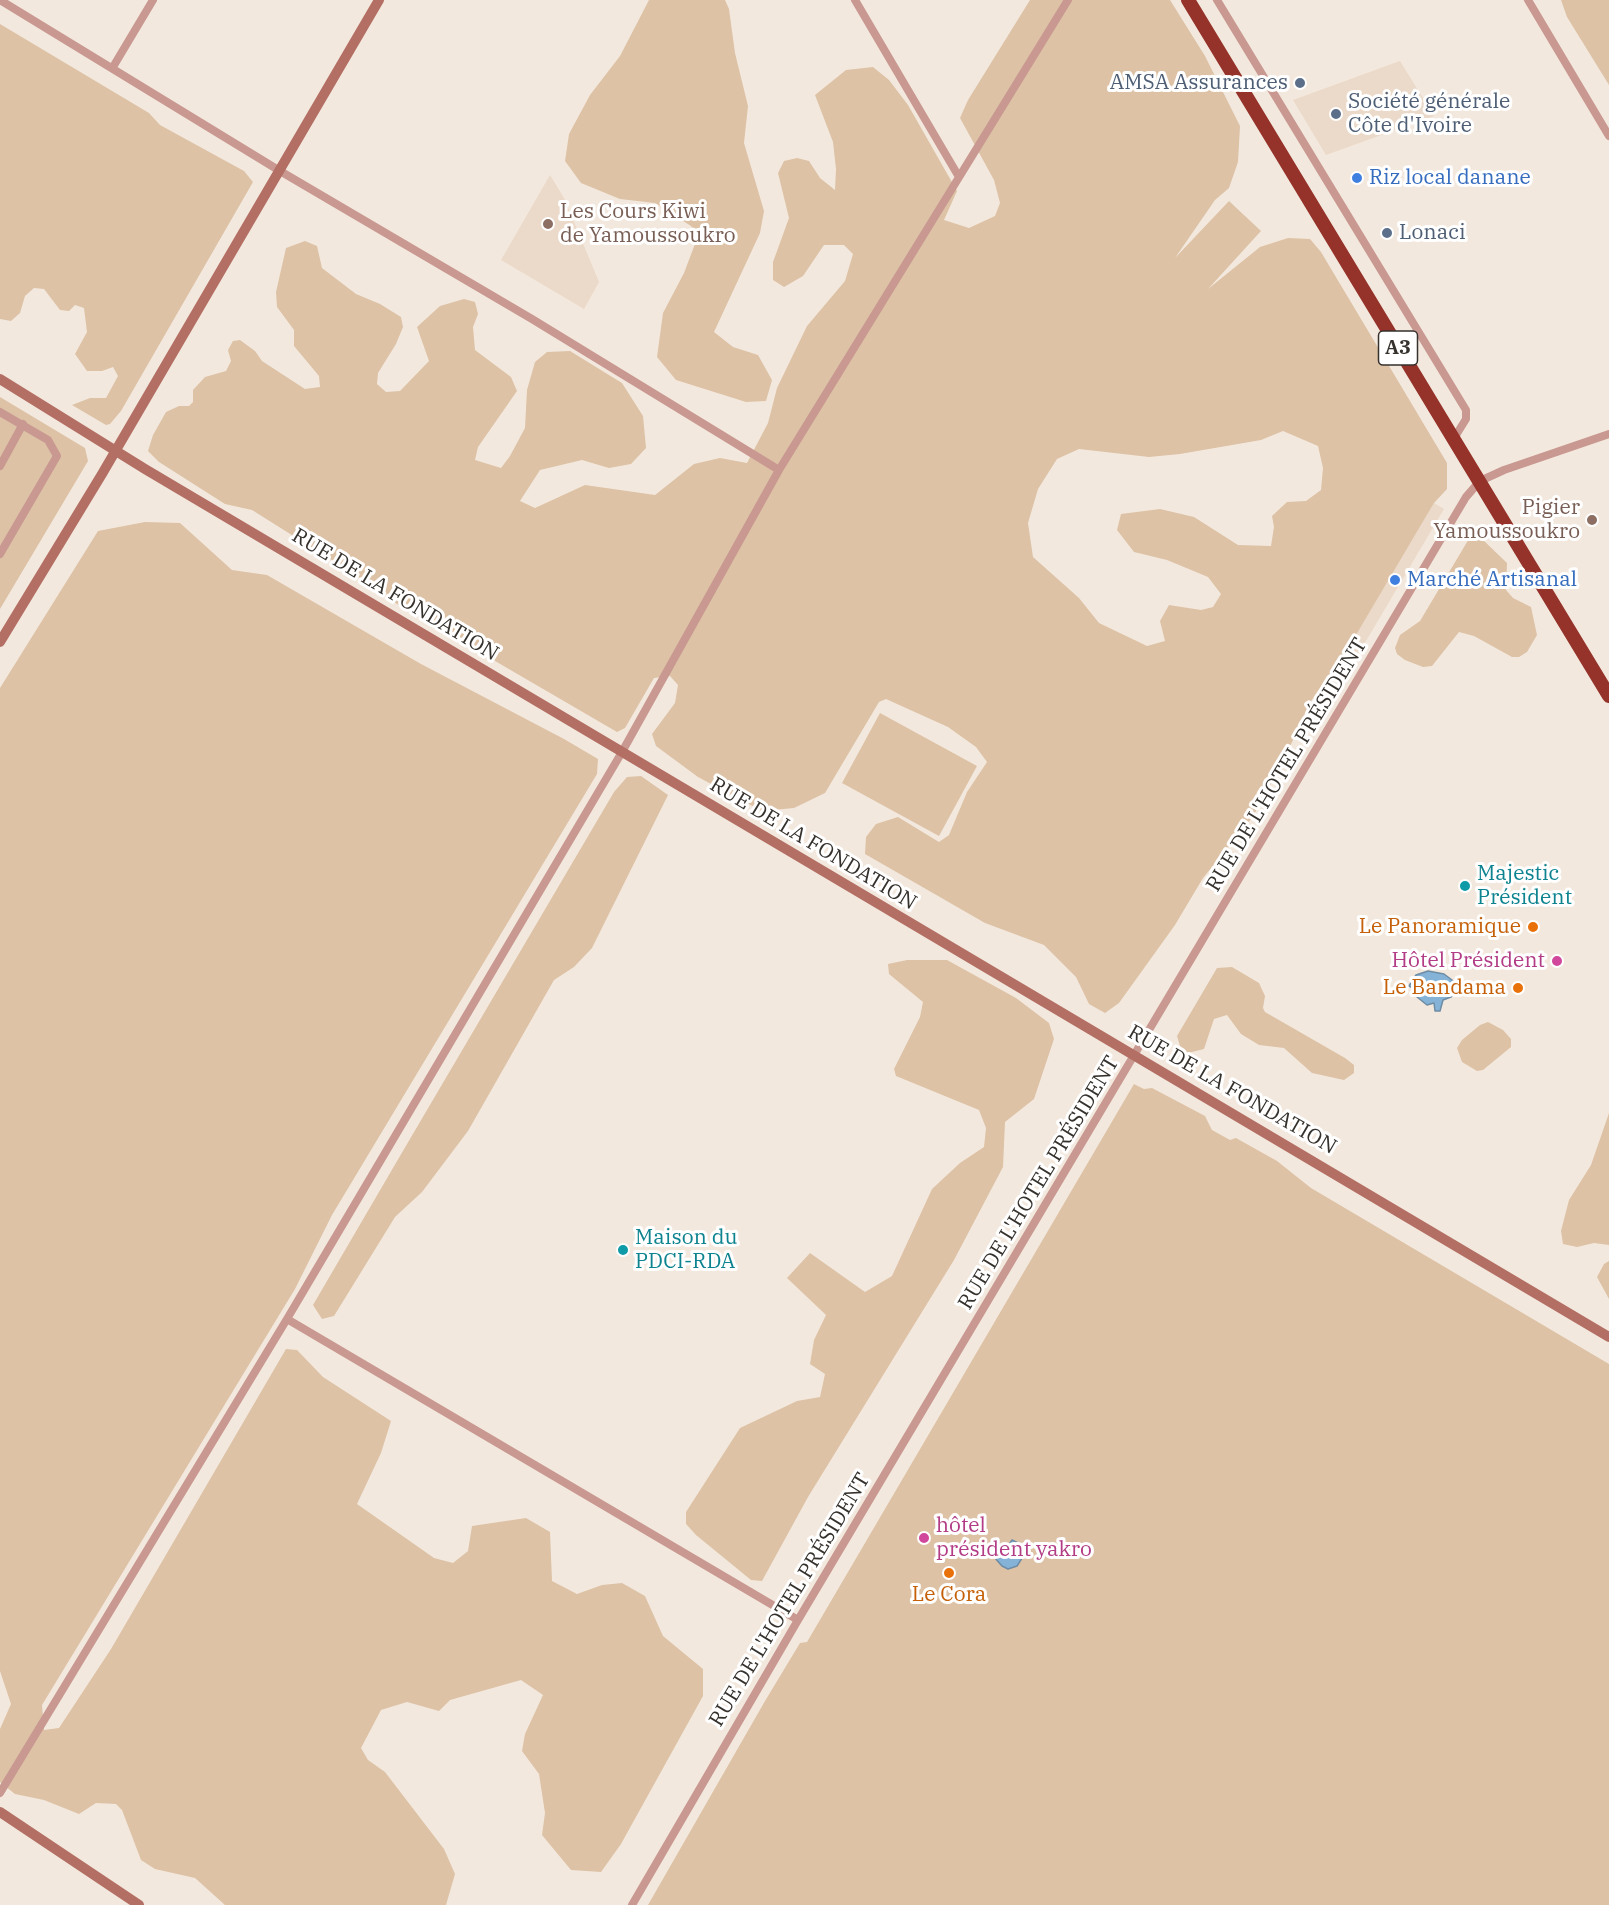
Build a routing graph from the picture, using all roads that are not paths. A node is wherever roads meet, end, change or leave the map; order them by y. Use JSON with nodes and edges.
{"nodes":[{"id":1,"x":0,"y":0,"type":"edge"},
{"id":2,"x":153,"y":0,"type":"edge"},
{"id":3,"x":379,"y":0,"type":"edge"},
{"id":4,"x":855,"y":0,"type":"edge"},
{"id":5,"x":1068,"y":0,"type":"edge"},
{"id":6,"x":1188,"y":0,"type":"edge"},
{"id":7,"x":1217,"y":0,"type":"edge"},
{"id":8,"x":1528,"y":0,"type":"edge"},
{"id":9,"x":113,"y":67,"type":"junction"},
{"id":10,"x":1609,"y":136,"type":"edge"},
{"id":11,"x":280,"y":171,"type":"junction"},
{"id":12,"x":959,"y":177,"type":"junction"},
{"id":13,"x":0,"y":379,"type":"edge"},
{"id":14,"x":0,"y":412,"type":"edge"},
{"id":15,"x":23,"y":424,"type":"junction"},
{"id":16,"x":1609,"y":434,"type":"edge"},
{"id":17,"x":1453,"y":440,"type":"junction"},
{"id":18,"x":115,"y":450,"type":"junction"},
{"id":19,"x":0,"y":466,"type":"edge"},
{"id":20,"x":779,"y":470,"type":"junction"},
{"id":21,"x":1480,"y":481,"type":"junction"},
{"id":22,"x":0,"y":554,"type":"edge"},
{"id":23,"x":0,"y":642,"type":"edge"},
{"id":24,"x":1609,"y":696,"type":"edge"},
{"id":25,"x":622,"y":752,"type":"junction"},
{"id":26,"x":1135,"y":1057,"type":"junction"},
{"id":27,"x":287,"y":1319,"type":"junction"},
{"id":28,"x":1609,"y":1337,"type":"edge"},
{"id":29,"x":798,"y":1620,"type":"junction"},
{"id":30,"x":0,"y":1793,"type":"edge"},
{"id":31,"x":0,"y":1812,"type":"edge"},
{"id":32,"x":139,"y":1905,"type":"edge"},
{"id":33,"x":632,"y":1905,"type":"edge"}],
"edges":[{"from":1,"to":9,"type":"street"},
{"from":2,"to":9,"type":"street"},
{"from":3,"to":11,"type":"street"},
{"from":4,"to":12,"type":"street"},
{"from":5,"to":12,"type":"street"},
{"from":6,"to":17,"type":"highway","number":"A3"},
{"from":7,"to":17,"type":"street"},
{"from":8,"to":10,"type":"street"},
{"from":9,"to":11,"type":"street"},
{"from":11,"to":18,"type":"street"},
{"from":11,"to":20,"type":"street"},
{"from":12,"to":20,"type":"street"},
{"from":13,"to":18,"type":"street","name":"RUE DE LA FONDATION"},
{"from":14,"to":15,"type":"street"},
{"from":15,"to":19,"type":"street"},
{"from":15,"to":22,"type":"street"},
{"from":16,"to":21,"type":"street"},
{"from":17,"to":21,"type":"highway","number":"A3"},
{"from":18,"to":23,"type":"street"},
{"from":18,"to":25,"type":"street","name":"RUE DE LA FONDATION"},
{"from":20,"to":25,"type":"street"},
{"from":21,"to":24,"type":"highway","number":"A3"},
{"from":21,"to":26,"type":"street","name":"RUE DE L'HOTEL PRÉSIDENT"},
{"from":25,"to":26,"type":"street","name":"RUE DE LA FONDATION"},
{"from":25,"to":27,"type":"street"},
{"from":26,"to":28,"type":"street","name":"RUE DE LA FONDATION"},
{"from":26,"to":29,"type":"street","name":"RUE DE L'HOTEL PRÉSIDENT"},
{"from":27,"to":29,"type":"street"},
{"from":27,"to":30,"type":"street"},
{"from":29,"to":33,"type":"street","name":"RUE DE L'HOTEL PRÉSIDENT"},
{"from":31,"to":32,"type":"street"}]}
